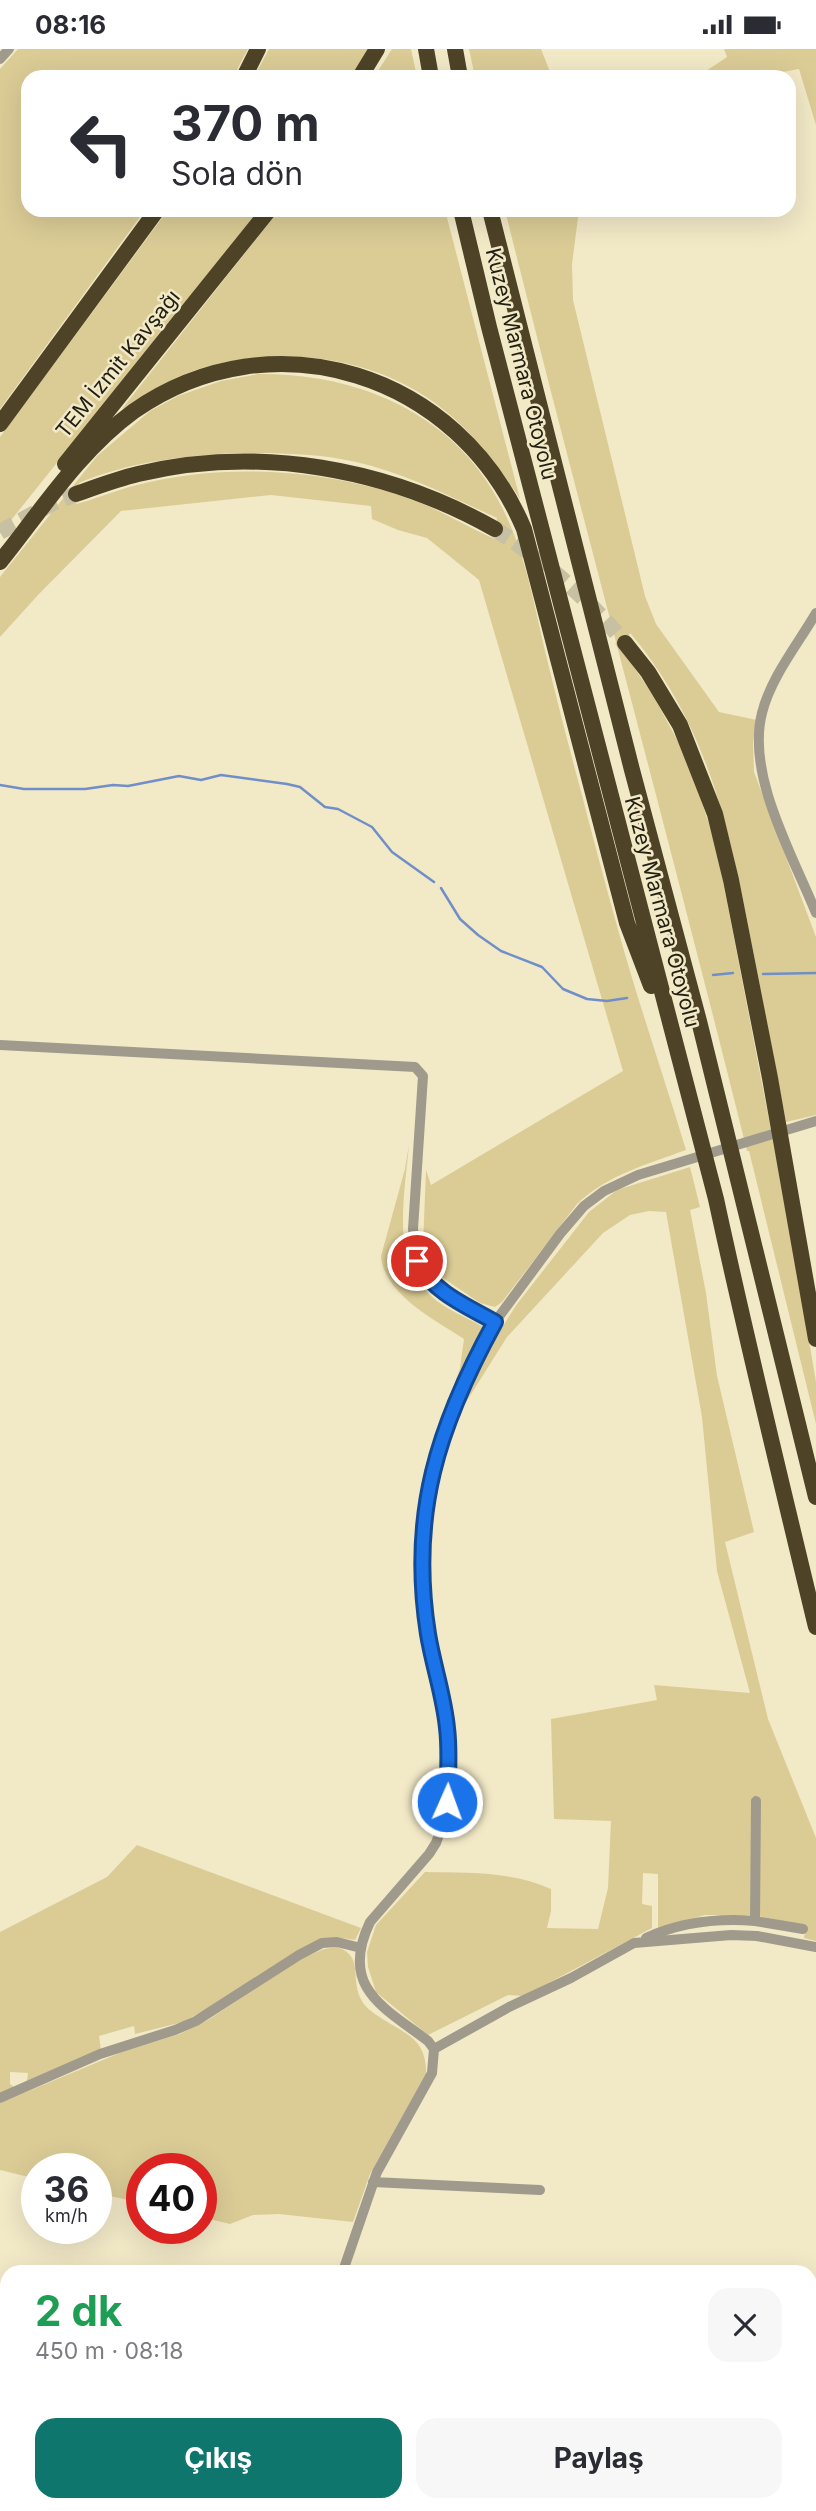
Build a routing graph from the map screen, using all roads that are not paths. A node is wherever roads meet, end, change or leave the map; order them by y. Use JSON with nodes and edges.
{"nodes":[{"id":1,"x":9,"y":49,"type":"edge"},
{"id":2,"x":258,"y":49,"type":"edge"},
{"id":3,"x":377,"y":49,"type":"edge"},
{"id":4,"x":426,"y":49,"type":"edge"},
{"id":5,"x":455,"y":49,"type":"edge"},
{"id":6,"x":0,"y":59,"type":"edge"},
{"id":7,"x":248,"y":70,"type":"edge"},
{"id":8,"x":364,"y":70,"type":"edge"},
{"id":9,"x":430,"y":70,"type":"edge"},
{"id":10,"x":458,"y":70,"type":"edge"},
{"id":11,"x":152,"y":217,"type":"edge"},
{"id":12,"x":263,"y":217,"type":"edge"},
{"id":13,"x":463,"y":217,"type":"edge"},
{"id":14,"x":492,"y":217,"type":"edge"},
{"id":15,"x":0,"y":424,"type":"edge"},
{"id":16,"x":76,"y":494,"type":"tunnel mouth"},
{"id":17,"x":495,"y":529,"type":"tunnel mouth"},
{"id":18,"x":0,"y":545,"type":"edge"},
{"id":19,"x":0,"y":562,"type":"edge"},
{"id":20,"x":816,"y":613,"type":"edge"},
{"id":21,"x":625,"y":643,"type":"tunnel mouth"},
{"id":22,"x":816,"y":913,"type":"edge"},
{"id":23,"x":0,"y":1045,"type":"edge"},
{"id":24,"x":681,"y":1066,"type":"junction"},
{"id":25,"x":816,"y":1121,"type":"edge"},
{"id":26,"x":495,"y":1322,"type":"junction"},
{"id":27,"x":816,"y":1339,"type":"edge"},
{"id":28,"x":816,"y":1497,"type":"edge"},
{"id":29,"x":816,"y":1627,"type":"edge"},
{"id":30,"x":756,"y":1801,"type":"dead end"},
{"id":31,"x":755,"y":1921,"type":"junction"},
{"id":32,"x":803,"y":1929,"type":"dead end"},
{"id":33,"x":634,"y":1943,"type":"junction"},
{"id":34,"x":816,"y":1947,"type":"edge"},
{"id":35,"x":361,"y":1948,"type":"junction"},
{"id":36,"x":434,"y":2049,"type":"junction"},
{"id":37,"x":0,"y":2098,"type":"edge"},
{"id":38,"x":373,"y":2182,"type":"junction"},
{"id":39,"x":540,"y":2190,"type":"dead end"},
{"id":40,"x":345,"y":2265,"type":"edge"}],
"edges":[{"from":1,"to":6,"type":"street"},
{"from":2,"to":7,"type":"highway"},
{"from":3,"to":8,"type":"highway"},
{"from":4,"to":9,"type":"highway"},
{"from":5,"to":10,"type":"highway"},
{"from":11,"to":15,"type":"highway"},
{"from":12,"to":18,"type":"highway","name":"TEM İzmit Kavşağı"},
{"from":13,"to":24,"type":"highway","name":"Kuzey Marmara Otoyolu"},
{"from":14,"to":28,"type":"highway","name":"Kuzey Marmara Otoyolu"},
{"from":16,"to":17,"type":"highway"},
{"from":19,"to":24,"type":"highway"},
{"from":20,"to":22,"type":"street"},
{"from":21,"to":27,"type":"highway"},
{"from":23,"to":26,"type":"street"},
{"from":24,"to":29,"type":"highway","name":"Kuzey Marmara Otoyolu"},
{"from":25,"to":26,"type":"street"},
{"from":26,"to":35,"type":"street"},
{"from":30,"to":31,"type":"street"},
{"from":31,"to":32,"type":"street"},
{"from":31,"to":33,"type":"street"},
{"from":33,"to":34,"type":"street"},
{"from":33,"to":36,"type":"street"},
{"from":35,"to":36,"type":"street"},
{"from":35,"to":37,"type":"street"},
{"from":36,"to":38,"type":"street"},
{"from":38,"to":39,"type":"street"},
{"from":38,"to":40,"type":"street"}]}
